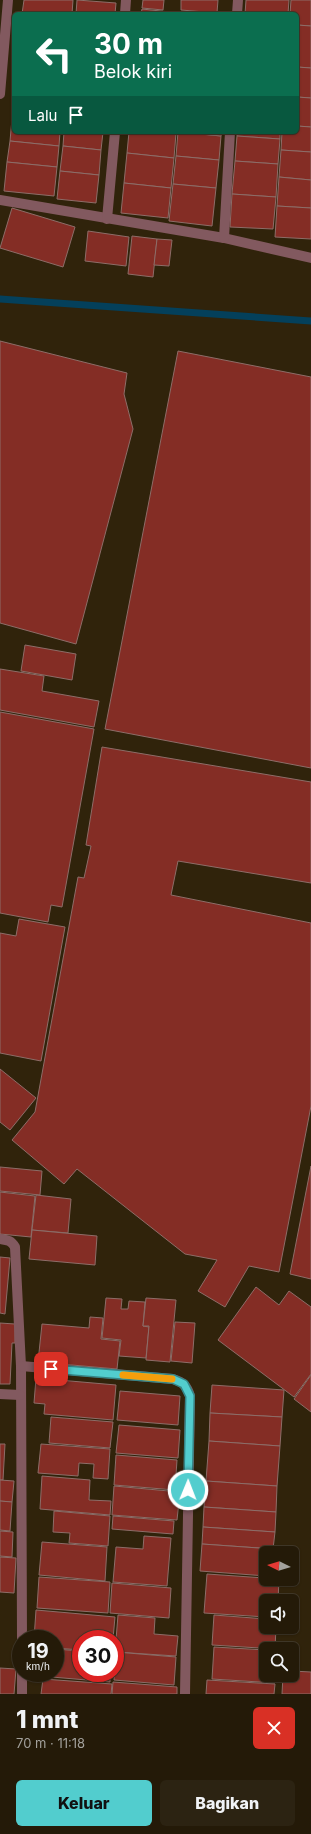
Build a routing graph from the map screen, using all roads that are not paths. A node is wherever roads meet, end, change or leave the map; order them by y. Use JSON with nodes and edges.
{"nodes":[{"id":1,"x":8,"y":0,"type":"edge"},
{"id":2,"x":126,"y":0,"type":"edge"},
{"id":3,"x":238,"y":0,"type":"edge"},
{"id":4,"x":125,"y":12,"type":"edge"},
{"id":5,"x":237,"y":12,"type":"edge"},
{"id":6,"x":0,"y":94,"type":"edge"},
{"id":7,"x":115,"y":134,"type":"edge"},
{"id":8,"x":230,"y":134,"type":"edge"},
{"id":9,"x":0,"y":200,"type":"edge"},
{"id":10,"x":107,"y":219,"type":"junction"},
{"id":11,"x":224,"y":238,"type":"junction"},
{"id":12,"x":311,"y":258,"type":"edge"},
{"id":13,"x":0,"y":1239,"type":"edge"},
{"id":14,"x":21,"y":1366,"type":"junction"},
{"id":15,"x":0,"y":1394,"type":"edge"},
{"id":16,"x":20,"y":1395,"type":"junction"},
{"id":17,"x":22,"y":1630,"type":"edge"},
{"id":18,"x":22,"y":1682,"type":"edge"},
{"id":19,"x":22,"y":1694,"type":"edge"},
{"id":20,"x":185,"y":1694,"type":"edge"}],
"edges":[{"from":1,"to":6,"type":"street"},
{"from":2,"to":4,"type":"street"},
{"from":3,"to":5,"type":"street"},
{"from":7,"to":10,"type":"street"},
{"from":8,"to":11,"type":"street"},
{"from":9,"to":10,"type":"street"},
{"from":10,"to":11,"type":"street"},
{"from":11,"to":12,"type":"street"},
{"from":13,"to":14,"type":"street"},
{"from":14,"to":16,"type":"street"},
{"from":14,"to":20,"type":"street"},
{"from":15,"to":16,"type":"street"},
{"from":16,"to":17,"type":"street"},
{"from":18,"to":19,"type":"street"}]}
